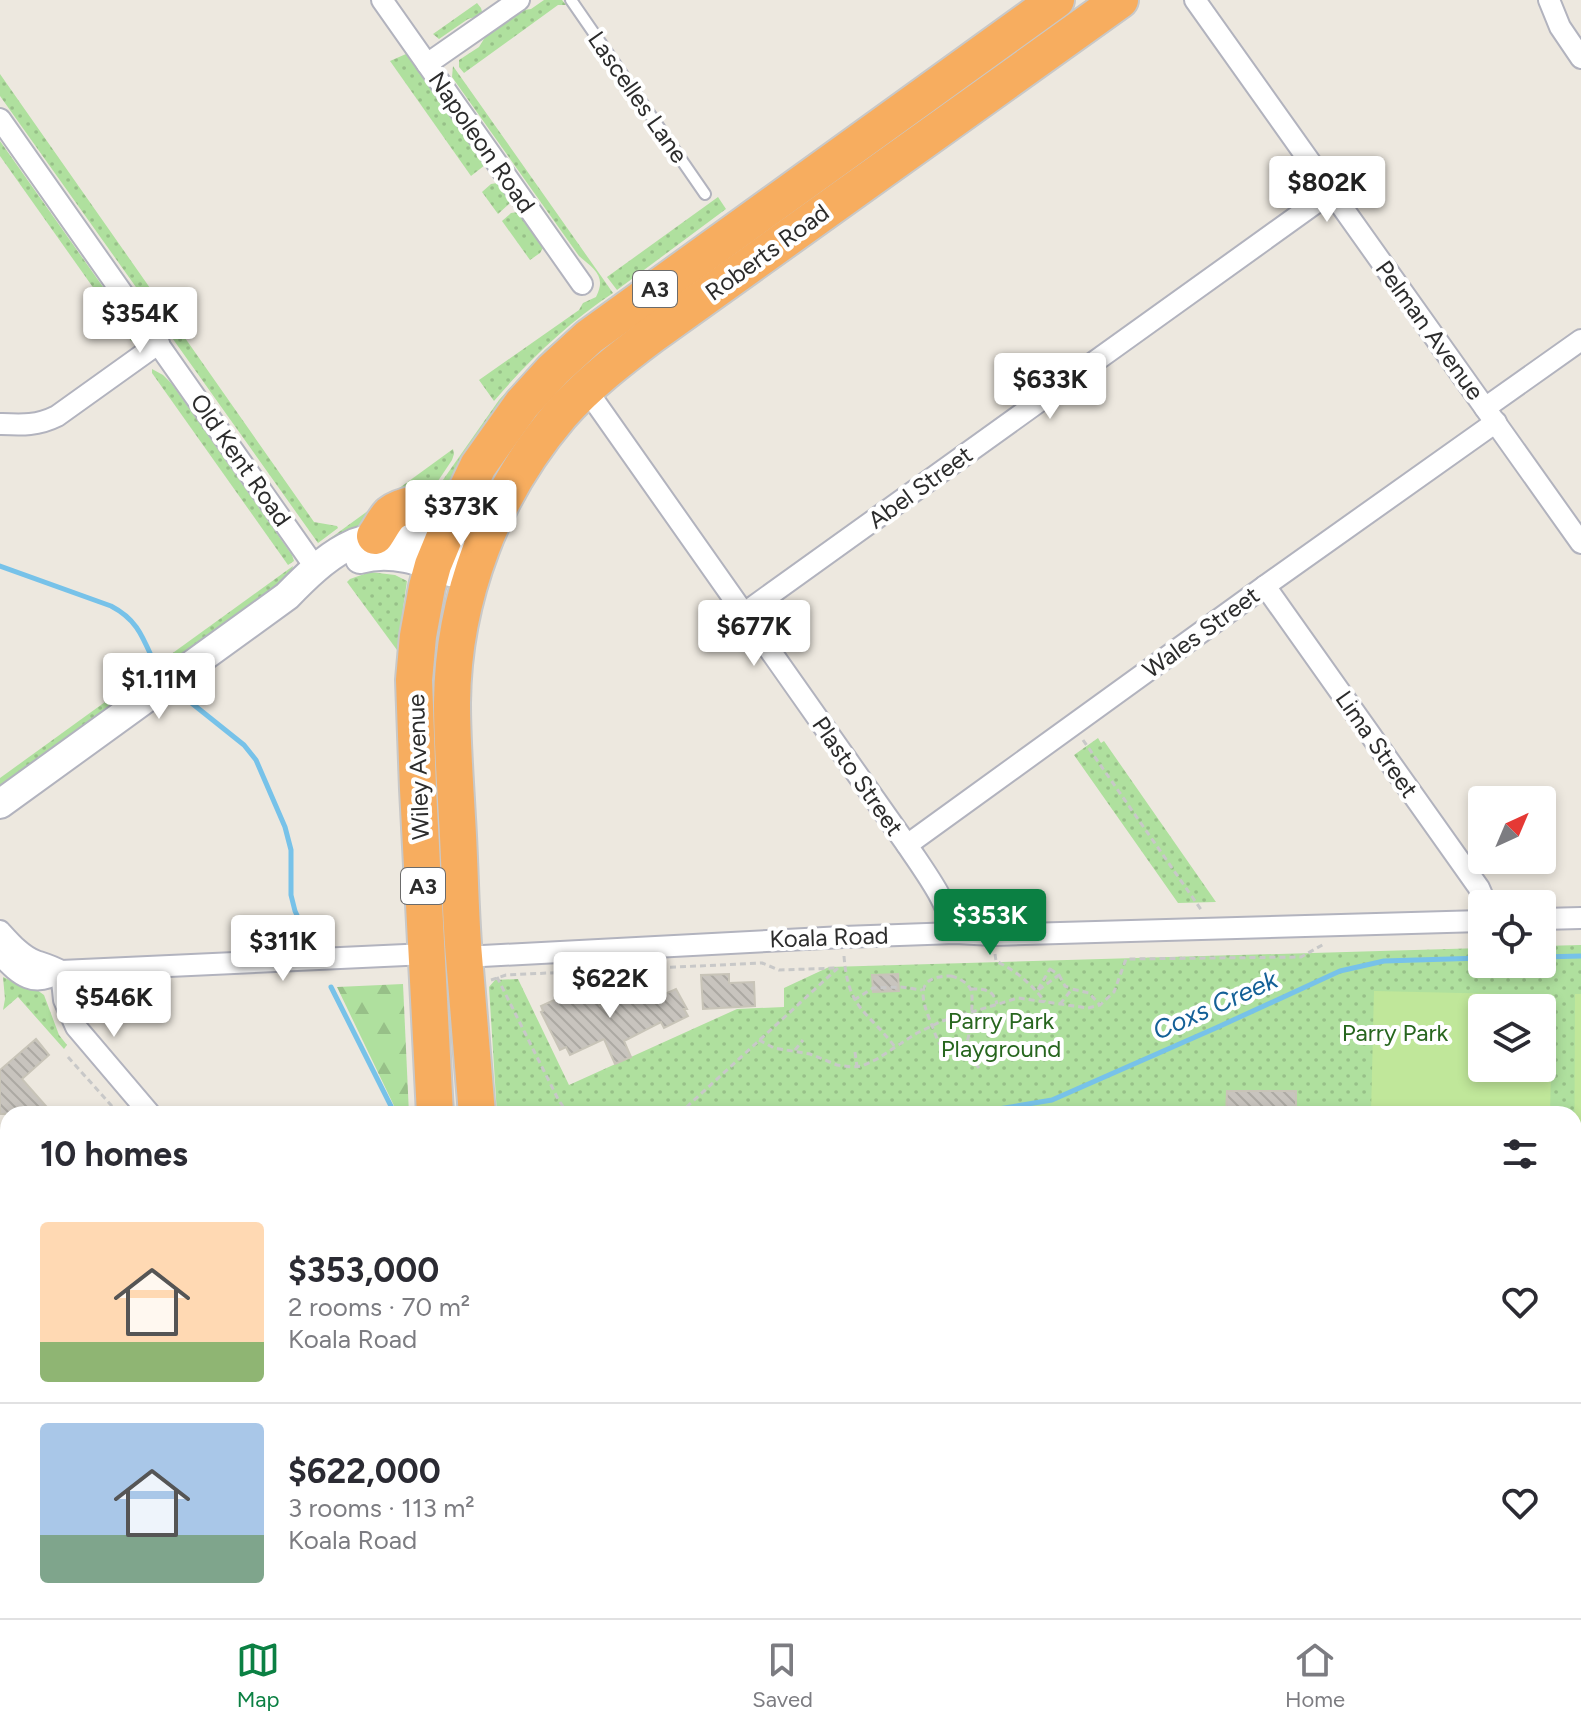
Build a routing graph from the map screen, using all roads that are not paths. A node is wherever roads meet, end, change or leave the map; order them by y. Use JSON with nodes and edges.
{"nodes":[{"id":1,"x":382,"y":0,"type":"edge"},
{"id":2,"x":519,"y":0,"type":"edge"},
{"id":3,"x":571,"y":0,"type":"edge"},
{"id":4,"x":1056,"y":0,"type":"edge"},
{"id":5,"x":1120,"y":0,"type":"edge"},
{"id":6,"x":1195,"y":0,"type":"edge"},
{"id":7,"x":1549,"y":0,"type":"edge"},
{"id":8,"x":1581,"y":58,"type":"edge"},
{"id":9,"x":427,"y":64,"type":"junction"},
{"id":10,"x":0,"y":119,"type":"edge"},
{"id":11,"x":1331,"y":192,"type":"junction"},
{"id":12,"x":705,"y":194,"type":"dead end"},
{"id":13,"x":582,"y":284,"type":"dead end"},
{"id":14,"x":1581,"y":340,"type":"edge"},
{"id":15,"x":159,"y":343,"type":"junction"},
{"id":16,"x":586,"y":389,"type":"junction"},
{"id":17,"x":1491,"y":415,"type":"junction"},
{"id":18,"x":0,"y":424,"type":"edge"},
{"id":19,"x":460,"y":503,"type":"junction"},
{"id":20,"x":375,"y":536,"type":"junction"},
{"id":21,"x":1581,"y":543,"type":"edge"},
{"id":22,"x":437,"y":556,"type":"junction"},
{"id":23,"x":315,"y":567,"type":"junction"},
{"id":24,"x":473,"y":571,"type":"junction"},
{"id":25,"x":1265,"y":586,"type":"junction"},
{"id":26,"x":287,"y":596,"type":"junction"},
{"id":27,"x":743,"y":614,"type":"junction"},
{"id":28,"x":0,"y":804,"type":"edge"},
{"id":29,"x":907,"y":845,"type":"junction"},
{"id":30,"x":1480,"y":890,"type":"edge"},
{"id":31,"x":1581,"y":918,"type":"edge"},
{"id":32,"x":1556,"y":919,"type":"edge"},
{"id":33,"x":1468,"y":921,"type":"edge"},
{"id":34,"x":0,"y":931,"type":"edge"},
{"id":35,"x":955,"y":933,"type":"junction"},
{"id":36,"x":427,"y":954,"type":"junction"},
{"id":37,"x":464,"y":957,"type":"junction"},
{"id":38,"x":0,"y":958,"type":"edge"},
{"id":39,"x":61,"y":971,"type":"junction"},
{"id":40,"x":143,"y":1106,"type":"edge"},
{"id":41,"x":435,"y":1106,"type":"edge"},
{"id":42,"x":476,"y":1106,"type":"edge"}],
"edges":[{"from":1,"to":9,"type":"street","name":"Napoleon Road"},
{"from":2,"to":9,"type":"street"},
{"from":3,"to":12,"type":"lane","name":"Lascelles Lane"},
{"from":4,"to":19,"type":"highway","name":"Roberts Road","number":"A3"},
{"from":5,"to":16,"type":"highway","name":"Roberts Road","number":"A3"},
{"from":6,"to":11,"type":"street","name":"Pelman Avenue"},
{"from":7,"to":8,"type":"street"},
{"from":9,"to":13,"type":"street","name":"Napoleon Road"},
{"from":10,"to":15,"type":"street","name":"Old Kent Road"},
{"from":11,"to":17,"type":"street","name":"Pelman Avenue"},
{"from":11,"to":27,"type":"street","name":"Abel Street"},
{"from":14,"to":17,"type":"street","name":"Wales Street"},
{"from":15,"to":18,"type":"street"},
{"from":15,"to":23,"type":"street","name":"Old Kent Road"},
{"from":16,"to":24,"type":"highway","name":"Roberts Road","number":"A3"},
{"from":16,"to":27,"type":"street","name":"Plasto Street"},
{"from":17,"to":21,"type":"street","name":"Pelman Avenue"},
{"from":17,"to":25,"type":"street","name":"Wales Street"},
{"from":19,"to":20,"type":"highway"},
{"from":19,"to":22,"type":"highway","name":"Roberts Road","number":"A3"},
{"from":20,"to":22,"type":"main road"},
{"from":20,"to":23,"type":"main road"},
{"from":22,"to":24,"type":"main road"},
{"from":22,"to":26,"type":"main road"},
{"from":22,"to":36,"type":"highway","name":"Wiley Avenue","number":"A3"},
{"from":23,"to":26,"type":"main road"},
{"from":24,"to":37,"type":"highway","name":"Wiley Avenue","number":"A3"},
{"from":25,"to":29,"type":"street","name":"Wales Street"},
{"from":25,"to":30,"type":"street","name":"Lima Street"},
{"from":26,"to":28,"type":"main road"},
{"from":27,"to":29,"type":"street","name":"Plasto Street"},
{"from":29,"to":35,"type":"street","name":"Plasto Street"},
{"from":31,"to":32,"type":"street"},
{"from":33,"to":35,"type":"street","name":"Koala Road"},
{"from":34,"to":39,"type":"street"},
{"from":35,"to":37,"type":"street","name":"Koala Road"},
{"from":36,"to":39,"type":"street"},
{"from":36,"to":41,"type":"highway","name":"Wiley Avenue","number":"A3"},
{"from":37,"to":42,"type":"highway","name":"Wiley Avenue","number":"A3"},
{"from":38,"to":39,"type":"street"},
{"from":39,"to":40,"type":"street"}]}
